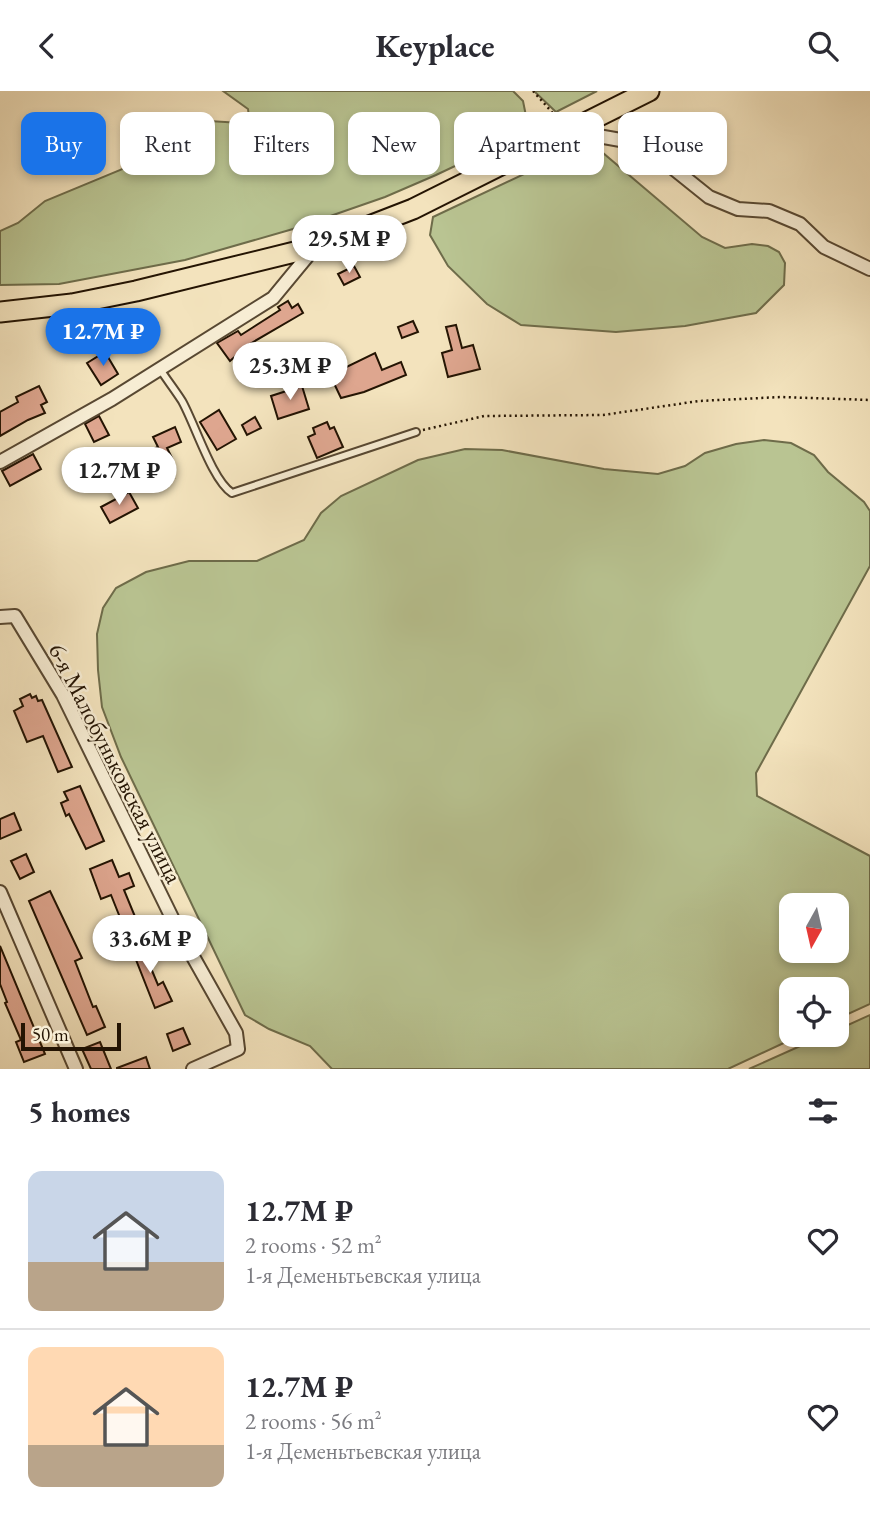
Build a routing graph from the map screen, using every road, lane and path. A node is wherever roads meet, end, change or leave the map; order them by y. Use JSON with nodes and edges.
{"nodes":[{"id":1,"x":533,"y":91,"type":"edge"},
{"id":2,"x":649,"y":91,"type":"edge"},
{"id":3,"x":552,"y":112,"type":"edge"},
{"id":4,"x":604,"y":114,"type":"edge"},
{"id":5,"x":604,"y":137,"type":"edge"},
{"id":6,"x":481,"y":175,"type":"edge"},
{"id":7,"x":315,"y":247,"type":"junction"},
{"id":8,"x":870,"y":269,"type":"edge"},
{"id":9,"x":0,"y":312,"type":"edge"},
{"id":10,"x":159,"y":368,"type":"junction"},
{"id":11,"x":870,"y":400,"type":"edge"},
{"id":12,"x":416,"y":432,"type":"joint"},
{"id":13,"x":0,"y":462,"type":"edge"},
{"id":14,"x":0,"y":617,"type":"edge"},
{"id":15,"x":0,"y":892,"type":"edge"},
{"id":16,"x":76,"y":1069,"type":"edge"},
{"id":17,"x":193,"y":1069,"type":"edge"}],
"edges":[{"from":1,"to":3,"type":"path"},
{"from":2,"to":4,"type":"highway"},
{"from":5,"to":8,"type":"street"},
{"from":6,"to":7,"type":"highway"},
{"from":7,"to":9,"type":"highway"},
{"from":7,"to":10,"type":"street"},
{"from":10,"to":12,"type":"lane"},
{"from":10,"to":13,"type":"street"},
{"from":11,"to":12,"type":"path"},
{"from":14,"to":17,"type":"street","name":"6-я Малобуньковская улица"},
{"from":15,"to":16,"type":"street"}]}
